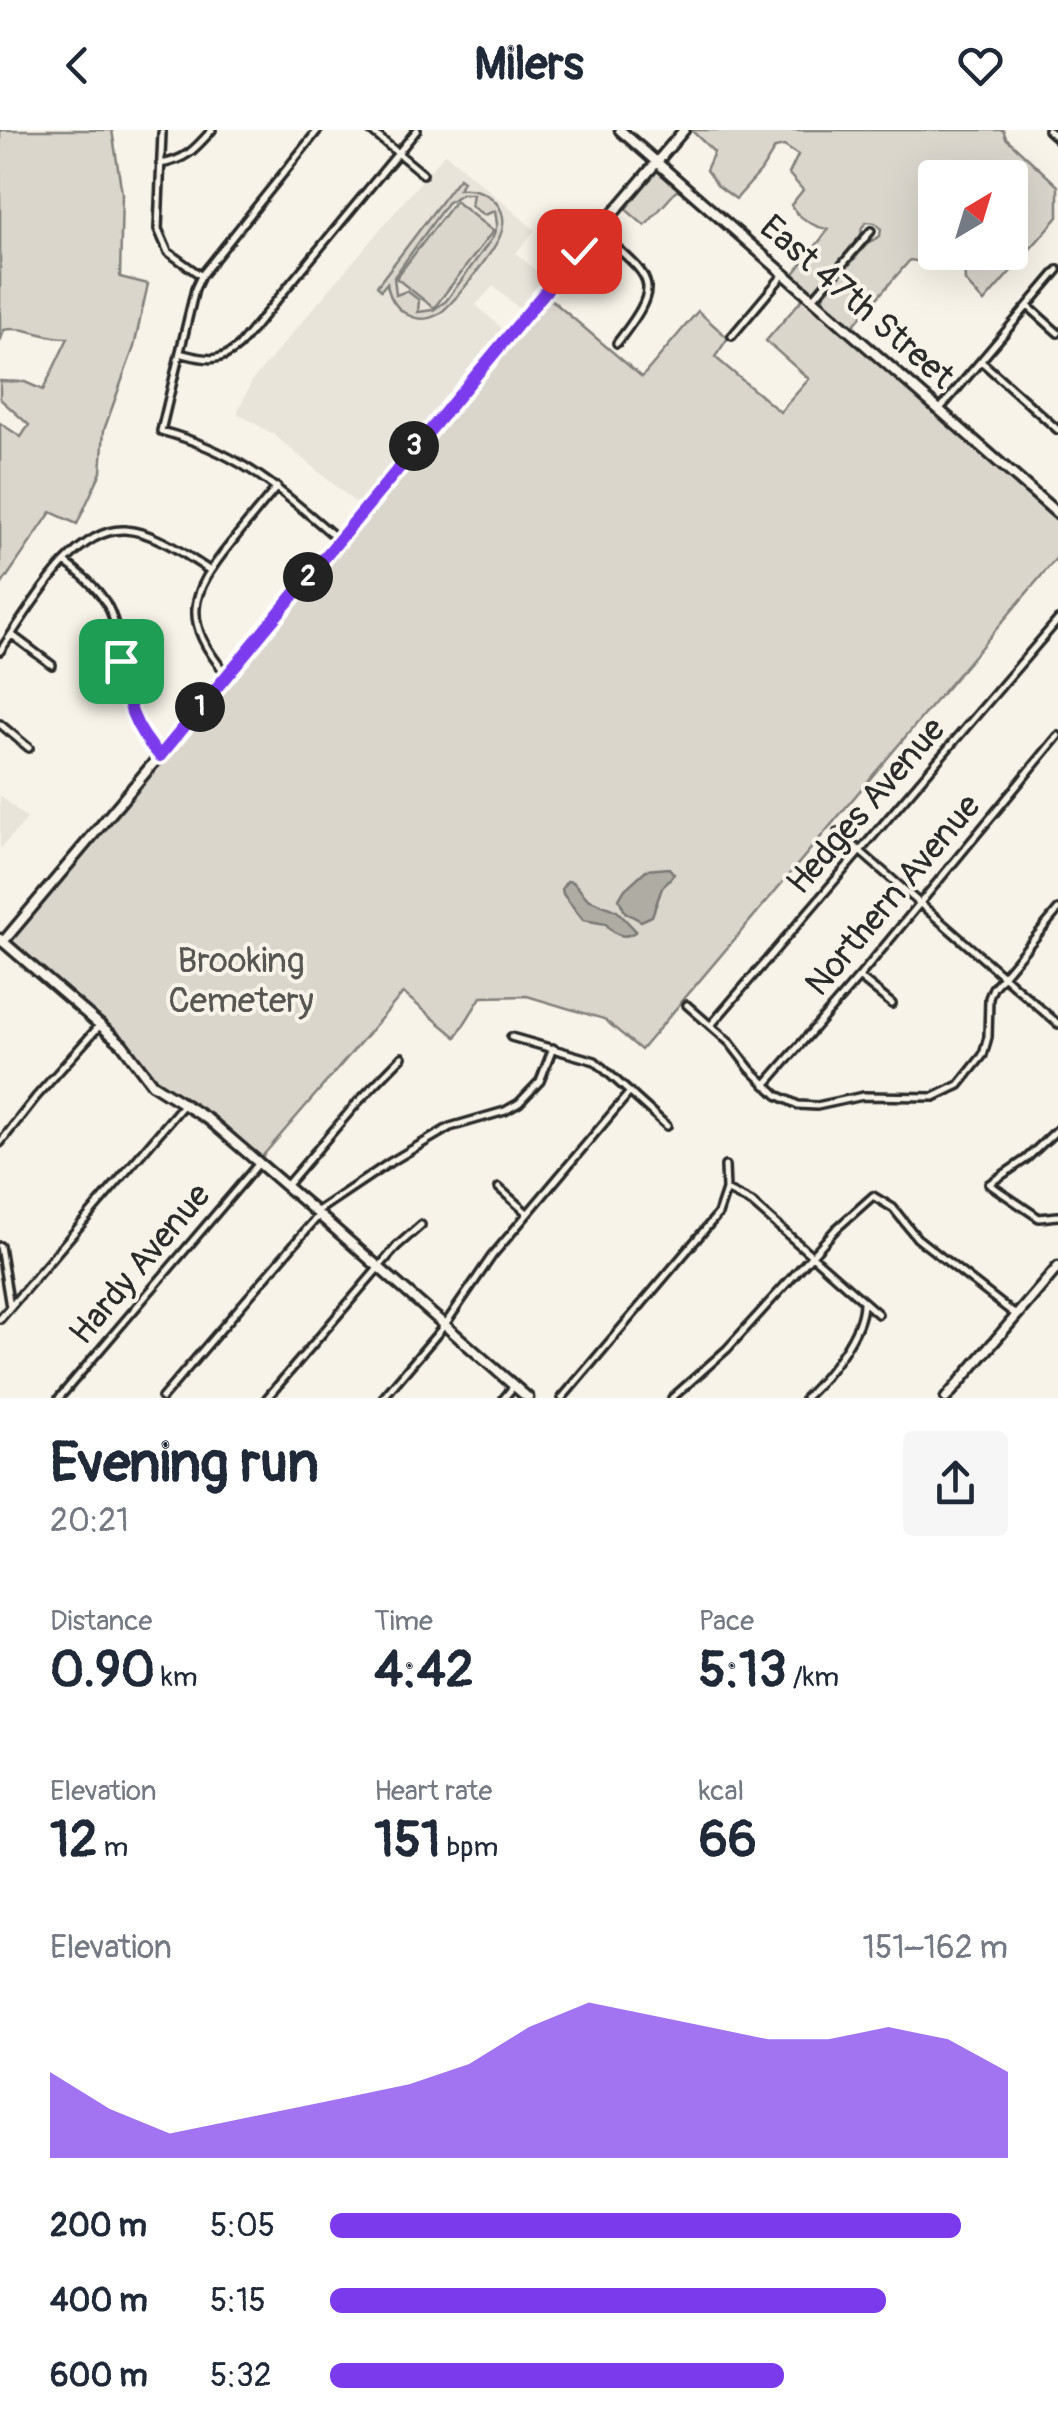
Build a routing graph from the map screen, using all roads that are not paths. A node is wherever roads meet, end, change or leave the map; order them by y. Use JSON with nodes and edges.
{"nodes":[{"id":1,"x":212,"y":130,"type":"edge"},
{"id":2,"x":318,"y":130,"type":"edge"},
{"id":3,"x":370,"y":130,"type":"edge"},
{"id":4,"x":418,"y":130,"type":"edge"},
{"id":5,"x":620,"y":130,"type":"edge"},
{"id":6,"x":684,"y":130,"type":"edge"},
{"id":7,"x":1048,"y":130,"type":"edge"},
{"id":8,"x":162,"y":132,"type":"dead end"},
{"id":9,"x":1058,"y":139,"type":"edge"},
{"id":10,"x":398,"y":154,"type":"junction"},
{"id":11,"x":657,"y":162,"type":"junction"},
{"id":12,"x":160,"y":164,"type":"junction"},
{"id":13,"x":423,"y":174,"type":"dead end"},
{"id":14,"x":597,"y":230,"type":"junction"},
{"id":15,"x":871,"y":231,"type":"dead end"},
{"id":16,"x":1058,"y":270,"type":"edge"},
{"id":17,"x":784,"y":274,"type":"junction"},
{"id":18,"x":201,"y":276,"type":"junction"},
{"id":19,"x":812,"y":300,"type":"junction"},
{"id":20,"x":1028,"y":306,"type":"junction"},
{"id":21,"x":1058,"y":332,"type":"edge"},
{"id":22,"x":732,"y":336,"type":"dead end"},
{"id":23,"x":617,"y":342,"type":"dead end"},
{"id":24,"x":182,"y":354,"type":"junction"},
{"id":25,"x":981,"y":362,"type":"junction"},
{"id":26,"x":939,"y":410,"type":"junction"},
{"id":27,"x":161,"y":430,"type":"junction"},
{"id":28,"x":1058,"y":430,"type":"edge"},
{"id":29,"x":152,"y":434,"type":"dead end"},
{"id":30,"x":276,"y":487,"type":"junction"},
{"id":31,"x":1058,"y":514,"type":"edge"},
{"id":32,"x":340,"y":540,"type":"junction"},
{"id":33,"x":65,"y":562,"type":"junction"},
{"id":34,"x":209,"y":570,"type":"junction"},
{"id":35,"x":1058,"y":620,"type":"edge"},
{"id":36,"x":12,"y":635,"type":"junction"},
{"id":37,"x":0,"y":651,"type":"edge"},
{"id":38,"x":52,"y":665,"type":"dead end"},
{"id":39,"x":227,"y":674,"type":"junction"},
{"id":40,"x":0,"y":724,"type":"edge"},
{"id":41,"x":1058,"y":736,"type":"edge"},
{"id":42,"x":29,"y":748,"type":"dead end"},
{"id":43,"x":160,"y":756,"type":"junction"},
{"id":44,"x":838,"y":832,"type":"dead end"},
{"id":45,"x":859,"y":851,"type":"junction"},
{"id":46,"x":919,"y":903,"type":"junction"},
{"id":47,"x":1058,"y":910,"type":"edge"},
{"id":48,"x":1,"y":940,"type":"edge"},
{"id":49,"x":1002,"y":976,"type":"junction"},
{"id":50,"x":859,"y":977,"type":"junction"},
{"id":51,"x":892,"y":1004,"type":"dead end"},
{"id":52,"x":687,"y":1005,"type":"dead end"},
{"id":53,"x":101,"y":1024,"type":"junction"},
{"id":54,"x":1058,"y":1024,"type":"edge"},
{"id":55,"x":711,"y":1025,"type":"junction"},
{"id":56,"x":511,"y":1037,"type":"dead end"},
{"id":57,"x":553,"y":1048,"type":"junction"},
{"id":58,"x":402,"y":1057,"type":"dead end"},
{"id":59,"x":766,"y":1085,"type":"junction"},
{"id":60,"x":630,"y":1092,"type":"junction"},
{"id":61,"x":184,"y":1104,"type":"junction"},
{"id":62,"x":667,"y":1126,"type":"dead end"},
{"id":63,"x":1058,"y":1128,"type":"edge"},
{"id":64,"x":0,"y":1144,"type":"edge"},
{"id":65,"x":259,"y":1163,"type":"junction"},
{"id":66,"x":725,"y":1166,"type":"dead end"},
{"id":67,"x":286,"y":1186,"type":"junction"},
{"id":68,"x":499,"y":1188,"type":"dead end"},
{"id":69,"x":726,"y":1190,"type":"junction"},
{"id":70,"x":317,"y":1214,"type":"junction"},
{"id":71,"x":528,"y":1214,"type":"junction"},
{"id":72,"x":1058,"y":1216,"type":"edge"},
{"id":73,"x":421,"y":1225,"type":"dead end"},
{"id":74,"x":0,"y":1246,"type":"edge"},
{"id":75,"x":813,"y":1257,"type":"junction"},
{"id":76,"x":1058,"y":1268,"type":"edge"},
{"id":77,"x":379,"y":1269,"type":"junction"},
{"id":78,"x":863,"y":1301,"type":"junction"},
{"id":79,"x":10,"y":1307,"type":"junction"},
{"id":80,"x":878,"y":1314,"type":"dead end"},
{"id":81,"x":1016,"y":1316,"type":"junction"},
{"id":82,"x":0,"y":1319,"type":"edge"},
{"id":83,"x":444,"y":1326,"type":"junction"},
{"id":84,"x":514,"y":1386,"type":"junction"},
{"id":85,"x":59,"y":1398,"type":"edge"},
{"id":86,"x":162,"y":1398,"type":"edge"},
{"id":87,"x":267,"y":1398,"type":"edge"},
{"id":88,"x":383,"y":1398,"type":"edge"},
{"id":89,"x":504,"y":1398,"type":"edge"},
{"id":90,"x":528,"y":1398,"type":"edge"},
{"id":91,"x":562,"y":1398,"type":"edge"},
{"id":92,"x":672,"y":1398,"type":"edge"},
{"id":93,"x":805,"y":1398,"type":"edge"},
{"id":94,"x":946,"y":1398,"type":"edge"}],
"edges":[{"from":1,"to":12,"type":"street"},
{"from":2,"to":18,"type":"street"},
{"from":3,"to":10,"type":"street"},
{"from":4,"to":10,"type":"street"},
{"from":5,"to":11,"type":"street","name":"East 47th Street"},
{"from":6,"to":11,"type":"street"},
{"from":7,"to":9,"type":"street"},
{"from":8,"to":12,"type":"street"},
{"from":10,"to":13,"type":"street"},
{"from":10,"to":24,"type":"street"},
{"from":11,"to":14,"type":"street"},
{"from":11,"to":17,"type":"street","name":"East 47th Street"},
{"from":12,"to":18,"type":"street"},
{"from":14,"to":23,"type":"street"},
{"from":14,"to":32,"type":"street"},
{"from":15,"to":19,"type":"street"},
{"from":16,"to":20,"type":"street"},
{"from":17,"to":19,"type":"street","name":"East 47th Street"},
{"from":17,"to":22,"type":"street"},
{"from":18,"to":24,"type":"street"},
{"from":19,"to":26,"type":"street","name":"East 47th Street"},
{"from":20,"to":21,"type":"street"},
{"from":20,"to":25,"type":"street"},
{"from":24,"to":27,"type":"street"},
{"from":25,"to":26,"type":"street"},
{"from":25,"to":28,"type":"street"},
{"from":26,"to":31,"type":"street","name":"East 47th Street"},
{"from":27,"to":29,"type":"street"},
{"from":27,"to":30,"type":"street"},
{"from":30,"to":32,"type":"street"},
{"from":30,"to":34,"type":"street"},
{"from":32,"to":39,"type":"street"},
{"from":33,"to":34,"type":"street"},
{"from":33,"to":36,"type":"street"},
{"from":33,"to":43,"type":"street"},
{"from":34,"to":39,"type":"street"},
{"from":35,"to":45,"type":"street","name":"Hedges Avenue"},
{"from":36,"to":37,"type":"street"},
{"from":36,"to":38,"type":"street"},
{"from":39,"to":43,"type":"street"},
{"from":40,"to":42,"type":"street"},
{"from":41,"to":46,"type":"street","name":"Northern Avenue"},
{"from":43,"to":48,"type":"street"},
{"from":44,"to":45,"type":"street"},
{"from":45,"to":46,"type":"street"},
{"from":45,"to":55,"type":"street","name":"Hedges Avenue"},
{"from":46,"to":49,"type":"street"},
{"from":46,"to":50,"type":"street","name":"Northern Avenue"},
{"from":47,"to":49,"type":"street"},
{"from":48,"to":53,"type":"street"},
{"from":49,"to":54,"type":"street"},
{"from":49,"to":59,"type":"street"},
{"from":50,"to":51,"type":"street"},
{"from":50,"to":59,"type":"street","name":"Northern Avenue"},
{"from":52,"to":55,"type":"street"},
{"from":53,"to":61,"type":"street"},
{"from":53,"to":64,"type":"street"},
{"from":55,"to":59,"type":"street"},
{"from":56,"to":57,"type":"street"},
{"from":57,"to":60,"type":"street"},
{"from":57,"to":70,"type":"street"},
{"from":58,"to":67,"type":"street"},
{"from":60,"to":62,"type":"street"},
{"from":60,"to":71,"type":"street"},
{"from":61,"to":65,"type":"street"},
{"from":61,"to":79,"type":"street"},
{"from":63,"to":72,"type":"street"},
{"from":65,"to":67,"type":"street"},
{"from":65,"to":85,"type":"street","name":"Hardy Avenue"},
{"from":66,"to":69,"type":"street"},
{"from":67,"to":70,"type":"street"},
{"from":68,"to":71,"type":"street"},
{"from":69,"to":75,"type":"street"},
{"from":69,"to":91,"type":"street"},
{"from":70,"to":77,"type":"street"},
{"from":70,"to":86,"type":"street"},
{"from":71,"to":83,"type":"street"},
{"from":73,"to":77,"type":"street"},
{"from":74,"to":79,"type":"street"},
{"from":75,"to":78,"type":"street"},
{"from":75,"to":81,"type":"street"},
{"from":75,"to":92,"type":"street"},
{"from":76,"to":81,"type":"street"},
{"from":77,"to":83,"type":"street"},
{"from":77,"to":87,"type":"street"},
{"from":78,"to":80,"type":"street"},
{"from":78,"to":93,"type":"street"},
{"from":79,"to":82,"type":"street"},
{"from":81,"to":94,"type":"street"},
{"from":83,"to":84,"type":"street"},
{"from":83,"to":88,"type":"street"},
{"from":84,"to":89,"type":"street"},
{"from":84,"to":90,"type":"street"}]}
